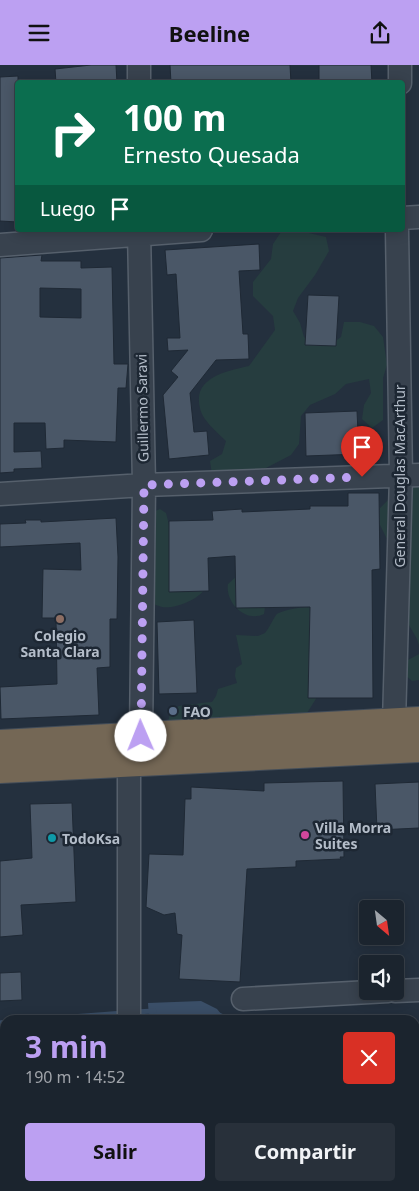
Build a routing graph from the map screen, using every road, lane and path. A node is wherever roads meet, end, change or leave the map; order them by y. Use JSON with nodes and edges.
{"nodes":[{"id":1,"x":139,"y":65,"type":"edge"},
{"id":2,"x":400,"y":65,"type":"edge"},
{"id":3,"x":139,"y":80,"type":"edge"},
{"id":4,"x":400,"y":80,"type":"edge"},
{"id":5,"x":419,"y":217,"type":"edge"},
{"id":6,"x":405,"y":218,"type":"edge"},
{"id":7,"x":139,"y":232,"type":"edge"},
{"id":8,"x":397,"y":232,"type":"edge"},
{"id":9,"x":0,"y":245,"type":"edge"},
{"id":10,"x":410,"y":475,"type":"edge"},
{"id":11,"x":144,"y":485,"type":"junction"},
{"id":12,"x":0,"y":494,"type":"edge"},
{"id":13,"x":407,"y":722,"type":"edge"},
{"id":14,"x":141,"y":736,"type":"junction"},
{"id":15,"x":0,"y":744,"type":"edge"},
{"id":16,"x":419,"y":748,"type":"edge"},
{"id":17,"x":129,"y":762,"type":"junction"},
{"id":18,"x":0,"y":769,"type":"edge"},
{"id":19,"x":419,"y":990,"type":"edge"},
{"id":20,"x":404,"y":991,"type":"edge"},
{"id":21,"x":359,"y":993,"type":"edge"},
{"id":22,"x":243,"y":999,"type":"dead end"},
{"id":23,"x":129,"y":1015,"type":"edge"}],
"edges":[{"from":1,"to":3,"type":"street"},
{"from":2,"to":4,"type":"street"},
{"from":5,"to":6,"type":"street"},
{"from":7,"to":9,"type":"street"},
{"from":7,"to":11,"type":"street","name":"Guillermo Saravi"},
{"from":8,"to":10,"type":"street","name":"General Douglas MacArthur"},
{"from":10,"to":11,"type":"street"},
{"from":10,"to":13,"type":"street","name":"General Douglas MacArthur"},
{"from":11,"to":12,"type":"street"},
{"from":11,"to":14,"type":"street","name":"Guillermo Saravi"},
{"from":13,"to":14,"type":"highway"},
{"from":14,"to":15,"type":"highway"},
{"from":16,"to":17,"type":"highway"},
{"from":17,"to":18,"type":"highway"},
{"from":17,"to":23,"type":"street"},
{"from":19,"to":20,"type":"street"},
{"from":21,"to":22,"type":"street"}]}
